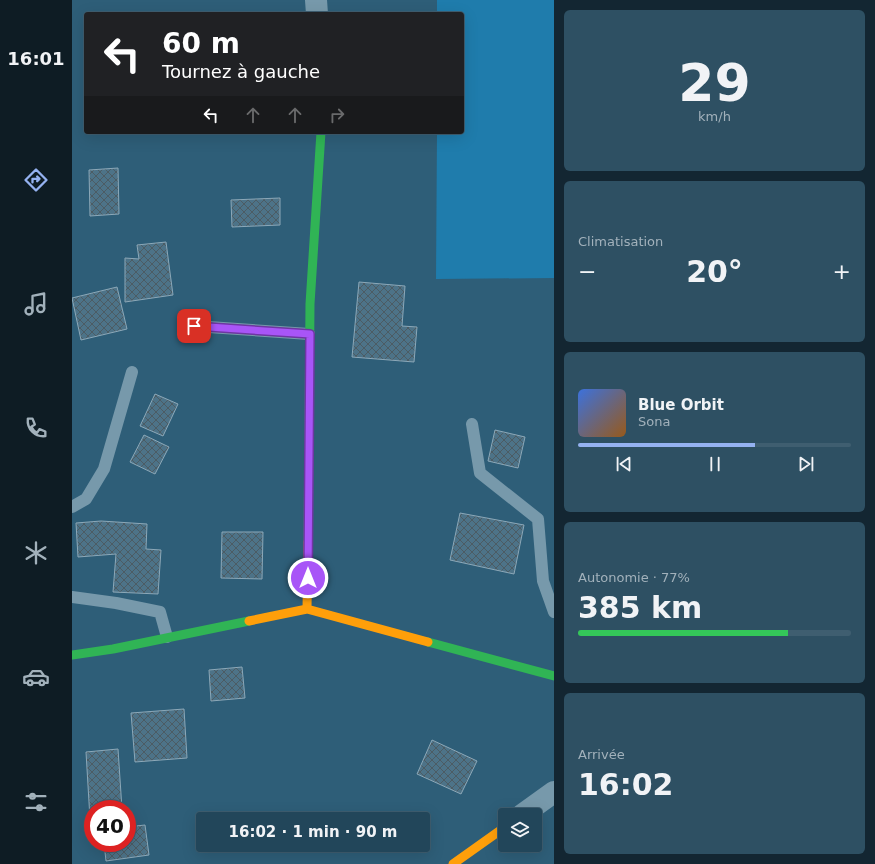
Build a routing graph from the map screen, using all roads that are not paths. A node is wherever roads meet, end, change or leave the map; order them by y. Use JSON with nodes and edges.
{"nodes":[{"id":1,"x":316,"y":0,"type":"edge"},
{"id":2,"x":317,"y":12,"type":"edge"},
{"id":3,"x":321,"y":134,"type":"edge"},
{"id":4,"x":194,"y":326,"type":"dead end"},
{"id":5,"x":310,"y":334,"type":"junction"},
{"id":6,"x":132,"y":372,"type":"dead end"},
{"id":7,"x":472,"y":424,"type":"dead end"},
{"id":8,"x":72,"y":507,"type":"edge"},
{"id":9,"x":72,"y":597,"type":"edge"},
{"id":10,"x":307,"y":609,"type":"junction"},
{"id":11,"x":554,"y":612,"type":"edge"},
{"id":12,"x":167,"y":637,"type":"junction"},
{"id":13,"x":72,"y":655,"type":"edge"},
{"id":14,"x":554,"y":676,"type":"edge"},
{"id":15,"x":554,"y":792,"type":"edge"},
{"id":16,"x":532,"y":808,"type":"edge"},
{"id":17,"x":498,"y":832,"type":"edge"},
{"id":18,"x":453,"y":864,"type":"edge"}],
"edges":[{"from":1,"to":2,"type":"street"},
{"from":3,"to":5,"type":"street"},
{"from":4,"to":5,"type":"lane"},
{"from":5,"to":10,"type":"street"},
{"from":6,"to":8,"type":"lane"},
{"from":7,"to":11,"type":"lane"},
{"from":9,"to":12,"type":"lane"},
{"from":10,"to":12,"type":"street"},
{"from":10,"to":14,"type":"street"},
{"from":12,"to":13,"type":"street"},
{"from":15,"to":16,"type":"street"},
{"from":17,"to":18,"type":"street"}]}
